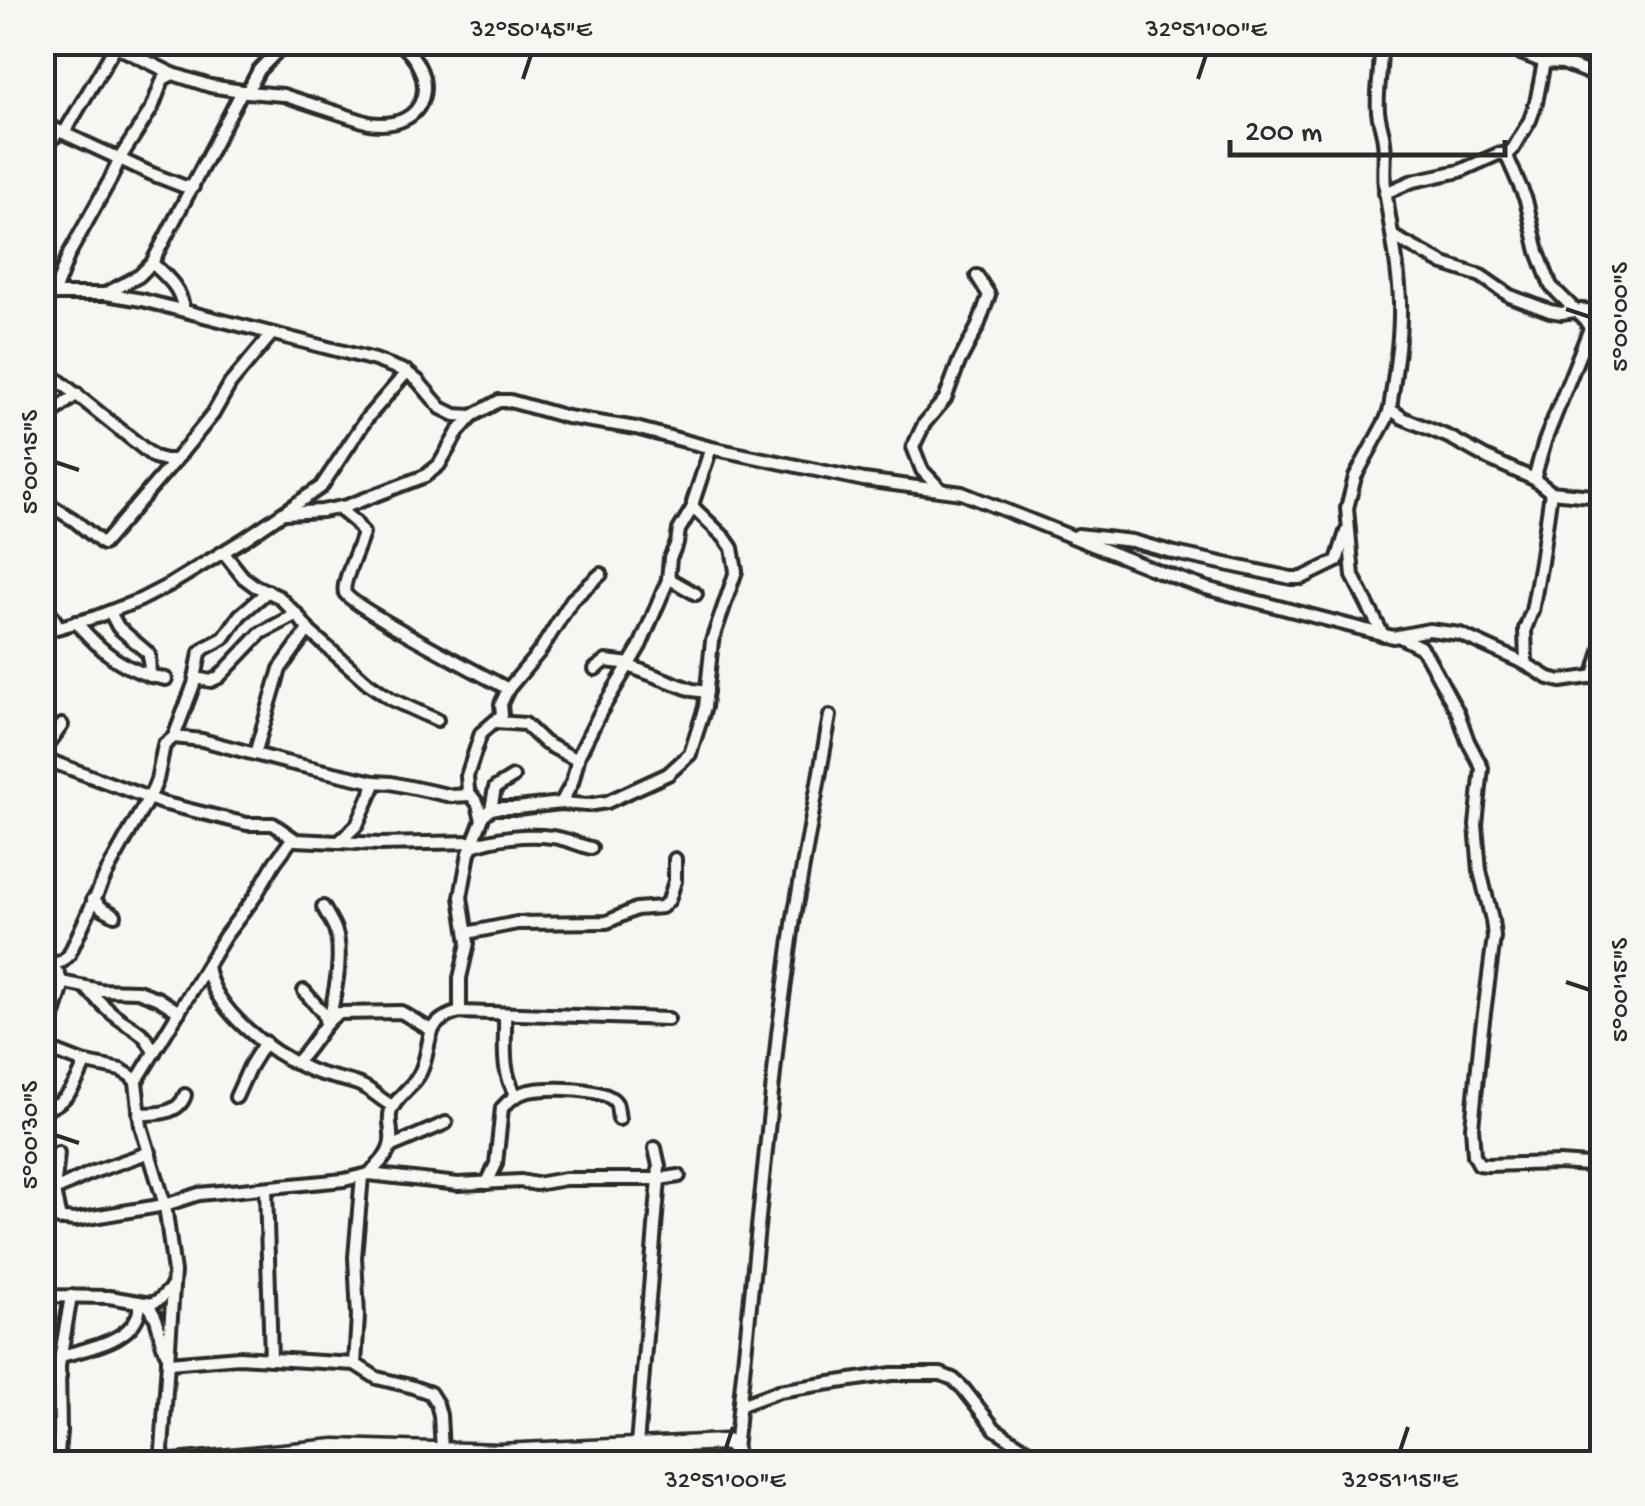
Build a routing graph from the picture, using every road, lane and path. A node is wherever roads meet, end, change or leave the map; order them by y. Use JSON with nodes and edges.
{"nodes":[{"id":1,"x":286,"y":42,"type":"edge"},
{"id":2,"x":398,"y":42,"type":"edge"},
{"id":3,"x":1380,"y":42,"type":"edge"},
{"id":4,"x":1492,"y":42,"type":"edge"},
{"id":5,"x":111,"y":45,"type":"edge"},
{"id":6,"x":1544,"y":62,"type":"junction"},
{"id":7,"x":173,"y":74,"type":"junction"},
{"id":8,"x":1602,"y":78,"type":"edge"},
{"id":9,"x":245,"y":92,"type":"junction"},
{"id":10,"x":42,"y":123,"type":"edge"},
{"id":11,"x":61,"y":132,"type":"junction"},
{"id":12,"x":42,"y":153,"type":"edge"},
{"id":13,"x":1506,"y":154,"type":"junction"},
{"id":14,"x":120,"y":158,"type":"junction"},
{"id":15,"x":193,"y":187,"type":"junction"},
{"id":16,"x":1386,"y":193,"type":"junction"},
{"id":17,"x":1394,"y":238,"type":"junction"},
{"id":18,"x":152,"y":264,"type":"junction"},
{"id":19,"x":977,"y":276,"type":"dead end"},
{"id":20,"x":48,"y":294,"type":"edge"},
{"id":21,"x":106,"y":294,"type":"junction"},
{"id":22,"x":182,"y":310,"type":"junction"},
{"id":23,"x":1575,"y":312,"type":"junction"},
{"id":24,"x":1602,"y":312,"type":"edge"},
{"id":25,"x":1602,"y":325,"type":"edge"},
{"id":26,"x":1590,"y":328,"type":"junction"},
{"id":27,"x":271,"y":335,"type":"junction"},
{"id":28,"x":42,"y":367,"type":"edge"},
{"id":29,"x":406,"y":372,"type":"junction"},
{"id":30,"x":77,"y":394,"type":"junction"},
{"id":31,"x":1390,"y":409,"type":"junction"},
{"id":32,"x":472,"y":416,"type":"junction"},
{"id":33,"x":42,"y":421,"type":"edge"},
{"id":34,"x":711,"y":448,"type":"junction"},
{"id":35,"x":176,"y":460,"type":"junction"},
{"id":36,"x":1534,"y":479,"type":"junction"},
{"id":37,"x":940,"y":489,"type":"junction"},
{"id":38,"x":1551,"y":492,"type":"junction"},
{"id":39,"x":1602,"y":498,"type":"edge"},
{"id":40,"x":42,"y":500,"type":"edge"},
{"id":41,"x":693,"y":507,"type":"junction"},
{"id":42,"x":338,"y":508,"type":"junction"},
{"id":43,"x":281,"y":513,"type":"junction"},
{"id":44,"x":1348,"y":527,"type":"junction"},
{"id":45,"x":1062,"y":534,"type":"junction"},
{"id":46,"x":224,"y":553,"type":"junction"},
{"id":47,"x":601,"y":574,"type":"dead end"},
{"id":48,"x":668,"y":578,"type":"junction"},
{"id":49,"x":268,"y":592,"type":"junction"},
{"id":50,"x":696,"y":594,"type":"dead end"},
{"id":51,"x":42,"y":599,"type":"edge"},
{"id":52,"x":110,"y":612,"type":"junction"},
{"id":53,"x":296,"y":614,"type":"junction"},
{"id":54,"x":76,"y":622,"type":"junction"},
{"id":55,"x":59,"y":627,"type":"junction"},
{"id":56,"x":308,"y":630,"type":"junction"},
{"id":57,"x":42,"y":632,"type":"edge"},
{"id":58,"x":1383,"y":635,"type":"junction"},
{"id":59,"x":1399,"y":637,"type":"junction"},
{"id":60,"x":1602,"y":647,"type":"edge"},
{"id":61,"x":630,"y":664,"type":"junction"},
{"id":62,"x":1526,"y":664,"type":"junction"},
{"id":63,"x":595,"y":669,"type":"dead end"},
{"id":64,"x":1598,"y":675,"type":"edge"},
{"id":65,"x":150,"y":676,"type":"junction"},
{"id":66,"x":166,"y":678,"type":"dead end"},
{"id":67,"x":196,"y":678,"type":"junction"},
{"id":68,"x":508,"y":690,"type":"junction"},
{"id":69,"x":708,"y":692,"type":"junction"},
{"id":70,"x":830,"y":716,"type":"dead end"},
{"id":71,"x":437,"y":720,"type":"dead end"},
{"id":72,"x":495,"y":722,"type":"junction"},
{"id":73,"x":62,"y":725,"type":"dead end"},
{"id":74,"x":174,"y":737,"type":"junction"},
{"id":75,"x":255,"y":754,"type":"junction"},
{"id":76,"x":42,"y":756,"type":"edge"},
{"id":77,"x":577,"y":760,"type":"junction"},
{"id":78,"x":512,"y":777,"type":"dead end"},
{"id":79,"x":376,"y":782,"type":"junction"},
{"id":80,"x":470,"y":795,"type":"junction"},
{"id":81,"x":148,"y":798,"type":"junction"},
{"id":82,"x":561,"y":803,"type":"junction"},
{"id":83,"x":486,"y":812,"type":"junction"},
{"id":84,"x":292,"y":839,"type":"junction"},
{"id":85,"x":339,"y":842,"type":"junction"},
{"id":86,"x":472,"y":844,"type":"junction"},
{"id":87,"x":591,"y":848,"type":"dead end"},
{"id":88,"x":675,"y":859,"type":"dead end"},
{"id":89,"x":93,"y":899,"type":"junction"},
{"id":90,"x":323,"y":907,"type":"dead end"},
{"id":91,"x":115,"y":915,"type":"dead end"},
{"id":92,"x":468,"y":933,"type":"junction"},
{"id":93,"x":46,"y":963,"type":"edge"},
{"id":94,"x":207,"y":965,"type":"junction"},
{"id":95,"x":62,"y":982,"type":"junction"},
{"id":96,"x":86,"y":988,"type":"junction"},
{"id":97,"x":304,"y":991,"type":"dead end"},
{"id":98,"x":179,"y":1012,"type":"junction"},
{"id":99,"x":460,"y":1012,"type":"junction"},
{"id":100,"x":505,"y":1014,"type":"junction"},
{"id":101,"x":668,"y":1020,"type":"dead end"},
{"id":102,"x":328,"y":1021,"type":"junction"},
{"id":103,"x":431,"y":1030,"type":"junction"},
{"id":104,"x":264,"y":1042,"type":"junction"},
{"id":105,"x":47,"y":1050,"type":"edge"},
{"id":106,"x":154,"y":1053,"type":"junction"},
{"id":107,"x":85,"y":1063,"type":"junction"},
{"id":108,"x":295,"y":1063,"type":"junction"},
{"id":109,"x":136,"y":1082,"type":"junction"},
{"id":110,"x":185,"y":1095,"type":"dead end"},
{"id":111,"x":516,"y":1095,"type":"junction"},
{"id":112,"x":236,"y":1097,"type":"dead end"},
{"id":113,"x":393,"y":1106,"type":"junction"},
{"id":114,"x":42,"y":1110,"type":"edge"},
{"id":115,"x":139,"y":1114,"type":"junction"},
{"id":116,"x":619,"y":1119,"type":"dead end"},
{"id":117,"x":446,"y":1123,"type":"dead end"},
{"id":118,"x":390,"y":1146,"type":"junction"},
{"id":119,"x":655,"y":1148,"type":"dead end"},
{"id":120,"x":58,"y":1152,"type":"dead end"},
{"id":121,"x":150,"y":1152,"type":"junction"},
{"id":122,"x":1602,"y":1166,"type":"edge"},
{"id":123,"x":366,"y":1175,"type":"junction"},
{"id":124,"x":679,"y":1176,"type":"dead end"},
{"id":125,"x":658,"y":1179,"type":"junction"},
{"id":126,"x":487,"y":1183,"type":"junction"},
{"id":127,"x":48,"y":1187,"type":"edge"},
{"id":128,"x":266,"y":1189,"type":"junction"},
{"id":129,"x":166,"y":1204,"type":"junction"},
{"id":130,"x":42,"y":1217,"type":"edge"},
{"id":131,"x":60,"y":1219,"type":"junction"},
{"id":132,"x":173,"y":1286,"type":"junction"},
{"id":133,"x":42,"y":1296,"type":"edge"},
{"id":134,"x":71,"y":1296,"type":"junction"},
{"id":135,"x":143,"y":1303,"type":"junction"},
{"id":136,"x":61,"y":1356,"type":"junction"},
{"id":137,"x":271,"y":1359,"type":"junction"},
{"id":138,"x":170,"y":1360,"type":"junction"},
{"id":139,"x":355,"y":1364,"type":"junction"},
{"id":140,"x":42,"y":1374,"type":"edge"},
{"id":141,"x":60,"y":1376,"type":"junction"},
{"id":142,"x":741,"y":1405,"type":"junction"},
{"id":143,"x":637,"y":1444,"type":"junction"},
{"id":144,"x":447,"y":1455,"type":"edge"},
{"id":145,"x":736,"y":1457,"type":"edge"},
{"id":146,"x":162,"y":1463,"type":"edge"},
{"id":147,"x":57,"y":1464,"type":"edge"},
{"id":148,"x":1048,"y":1464,"type":"edge"}],
"edges":[{"from":1,"to":9,"type":"street"},
{"from":2,"to":9,"type":"street"},
{"from":3,"to":16,"type":"street"},
{"from":4,"to":6,"type":"street"},
{"from":5,"to":7,"type":"street"},
{"from":5,"to":11,"type":"street"},
{"from":6,"to":8,"type":"street"},
{"from":6,"to":13,"type":"street"},
{"from":7,"to":9,"type":"street"},
{"from":7,"to":14,"type":"street"},
{"from":9,"to":15,"type":"street"},
{"from":10,"to":11,"type":"street"},
{"from":11,"to":12,"type":"street"},
{"from":11,"to":14,"type":"street"},
{"from":13,"to":16,"type":"street"},
{"from":13,"to":23,"type":"street"},
{"from":14,"to":15,"type":"street"},
{"from":14,"to":20,"type":"street"},
{"from":15,"to":18,"type":"street"},
{"from":16,"to":17,"type":"street"},
{"from":17,"to":23,"type":"street"},
{"from":17,"to":31,"type":"street"},
{"from":18,"to":21,"type":"street"},
{"from":18,"to":22,"type":"street"},
{"from":19,"to":37,"type":"street"},
{"from":20,"to":21,"type":"street"},
{"from":21,"to":22,"type":"street"},
{"from":22,"to":27,"type":"street"},
{"from":23,"to":24,"type":"street"},
{"from":23,"to":26,"type":"street"},
{"from":25,"to":26,"type":"street"},
{"from":26,"to":36,"type":"street"},
{"from":27,"to":29,"type":"street"},
{"from":27,"to":35,"type":"street"},
{"from":28,"to":30,"type":"street"},
{"from":29,"to":32,"type":"street"},
{"from":29,"to":43,"type":"street"},
{"from":30,"to":33,"type":"street"},
{"from":30,"to":35,"type":"street"},
{"from":31,"to":36,"type":"street"},
{"from":31,"to":44,"type":"street"},
{"from":32,"to":34,"type":"street"},
{"from":32,"to":42,"type":"street"},
{"from":34,"to":37,"type":"street"},
{"from":34,"to":41,"type":"street"},
{"from":35,"to":40,"type":"street"},
{"from":36,"to":38,"type":"street"},
{"from":37,"to":45,"type":"street"},
{"from":38,"to":39,"type":"street"},
{"from":38,"to":62,"type":"street"},
{"from":41,"to":48,"type":"street"},
{"from":41,"to":69,"type":"street"},
{"from":42,"to":43,"type":"street"},
{"from":42,"to":68,"type":"street"},
{"from":43,"to":46,"type":"street"},
{"from":44,"to":45,"type":"street"},
{"from":44,"to":58,"type":"street"},
{"from":45,"to":58,"type":"street"},
{"from":46,"to":49,"type":"street"},
{"from":46,"to":52,"type":"street"},
{"from":47,"to":68,"type":"street"},
{"from":48,"to":50,"type":"street"},
{"from":48,"to":61,"type":"street"},
{"from":49,"to":53,"type":"street"},
{"from":49,"to":67,"type":"street"},
{"from":51,"to":55,"type":"street"},
{"from":52,"to":54,"type":"street"},
{"from":52,"to":65,"type":"street"},
{"from":53,"to":56,"type":"street"},
{"from":53,"to":67,"type":"street"},
{"from":54,"to":55,"type":"street"},
{"from":54,"to":65,"type":"street"},
{"from":55,"to":57,"type":"street"},
{"from":56,"to":71,"type":"street"},
{"from":56,"to":75,"type":"street"},
{"from":58,"to":59,"type":"street"},
{"from":59,"to":62,"type":"street"},
{"from":59,"to":122,"type":"street"},
{"from":60,"to":64,"type":"street"},
{"from":61,"to":63,"type":"street"},
{"from":61,"to":69,"type":"street"},
{"from":61,"to":77,"type":"street"},
{"from":62,"to":64,"type":"street"},
{"from":65,"to":66,"type":"street"},
{"from":67,"to":74,"type":"street"},
{"from":68,"to":72,"type":"street"},
{"from":69,"to":82,"type":"street"},
{"from":70,"to":142,"type":"street"},
{"from":72,"to":77,"type":"street"},
{"from":72,"to":80,"type":"street"},
{"from":73,"to":76,"type":"street"},
{"from":74,"to":75,"type":"street"},
{"from":74,"to":81,"type":"street"},
{"from":75,"to":79,"type":"street"},
{"from":76,"to":81,"type":"street"},
{"from":77,"to":82,"type":"street"},
{"from":78,"to":83,"type":"street"},
{"from":79,"to":80,"type":"street"},
{"from":79,"to":85,"type":"street"},
{"from":80,"to":83,"type":"street"},
{"from":81,"to":84,"type":"street"},
{"from":81,"to":89,"type":"street"},
{"from":82,"to":83,"type":"street"},
{"from":83,"to":86,"type":"street"},
{"from":84,"to":85,"type":"street"},
{"from":84,"to":94,"type":"street"},
{"from":85,"to":86,"type":"street"},
{"from":86,"to":87,"type":"street"},
{"from":86,"to":92,"type":"street"},
{"from":88,"to":92,"type":"street"},
{"from":89,"to":91,"type":"street"},
{"from":89,"to":93,"type":"street"},
{"from":90,"to":102,"type":"street"},
{"from":92,"to":99,"type":"street"},
{"from":93,"to":95,"type":"street"},
{"from":94,"to":98,"type":"street"},
{"from":94,"to":104,"type":"street"},
{"from":95,"to":96,"type":"street"},
{"from":95,"to":105,"type":"street"},
{"from":96,"to":98,"type":"street"},
{"from":96,"to":106,"type":"street"},
{"from":97,"to":102,"type":"street"},
{"from":98,"to":106,"type":"street"},
{"from":99,"to":100,"type":"street"},
{"from":99,"to":103,"type":"street"},
{"from":100,"to":101,"type":"street"},
{"from":100,"to":111,"type":"street"},
{"from":102,"to":103,"type":"street"},
{"from":102,"to":108,"type":"street"},
{"from":103,"to":113,"type":"street"},
{"from":104,"to":108,"type":"street"},
{"from":104,"to":112,"type":"street"},
{"from":105,"to":107,"type":"street"},
{"from":106,"to":109,"type":"street"},
{"from":107,"to":109,"type":"street"},
{"from":107,"to":114,"type":"street"},
{"from":108,"to":113,"type":"street"},
{"from":109,"to":115,"type":"street"},
{"from":110,"to":115,"type":"street"},
{"from":111,"to":116,"type":"street"},
{"from":111,"to":126,"type":"street"},
{"from":113,"to":118,"type":"street"},
{"from":115,"to":121,"type":"street"},
{"from":117,"to":118,"type":"street"},
{"from":118,"to":123,"type":"street"},
{"from":119,"to":125,"type":"street"},
{"from":120,"to":127,"type":"street"},
{"from":121,"to":127,"type":"street"},
{"from":121,"to":129,"type":"street"},
{"from":123,"to":126,"type":"street"},
{"from":123,"to":128,"type":"street"},
{"from":123,"to":139,"type":"street"},
{"from":124,"to":125,"type":"street"},
{"from":125,"to":126,"type":"street"},
{"from":125,"to":143,"type":"street"},
{"from":127,"to":131,"type":"street"},
{"from":128,"to":129,"type":"street"},
{"from":128,"to":137,"type":"street"},
{"from":129,"to":131,"type":"street"},
{"from":129,"to":132,"type":"street"},
{"from":130,"to":131,"type":"street"},
{"from":132,"to":135,"type":"street"},
{"from":132,"to":138,"type":"street"},
{"from":133,"to":134,"type":"street"},
{"from":134,"to":135,"type":"street"},
{"from":134,"to":136,"type":"street"},
{"from":135,"to":136,"type":"street"},
{"from":135,"to":138,"type":"street"},
{"from":136,"to":141,"type":"street"},
{"from":137,"to":138,"type":"street"},
{"from":137,"to":139,"type":"street"},
{"from":138,"to":146,"type":"street"},
{"from":139,"to":144,"type":"street"},
{"from":140,"to":141,"type":"street"},
{"from":141,"to":147,"type":"street"},
{"from":142,"to":145,"type":"street"},
{"from":142,"to":148,"type":"street"},
{"from":143,"to":144,"type":"street"},
{"from":143,"to":145,"type":"street"},
{"from":144,"to":146,"type":"street"}]}
